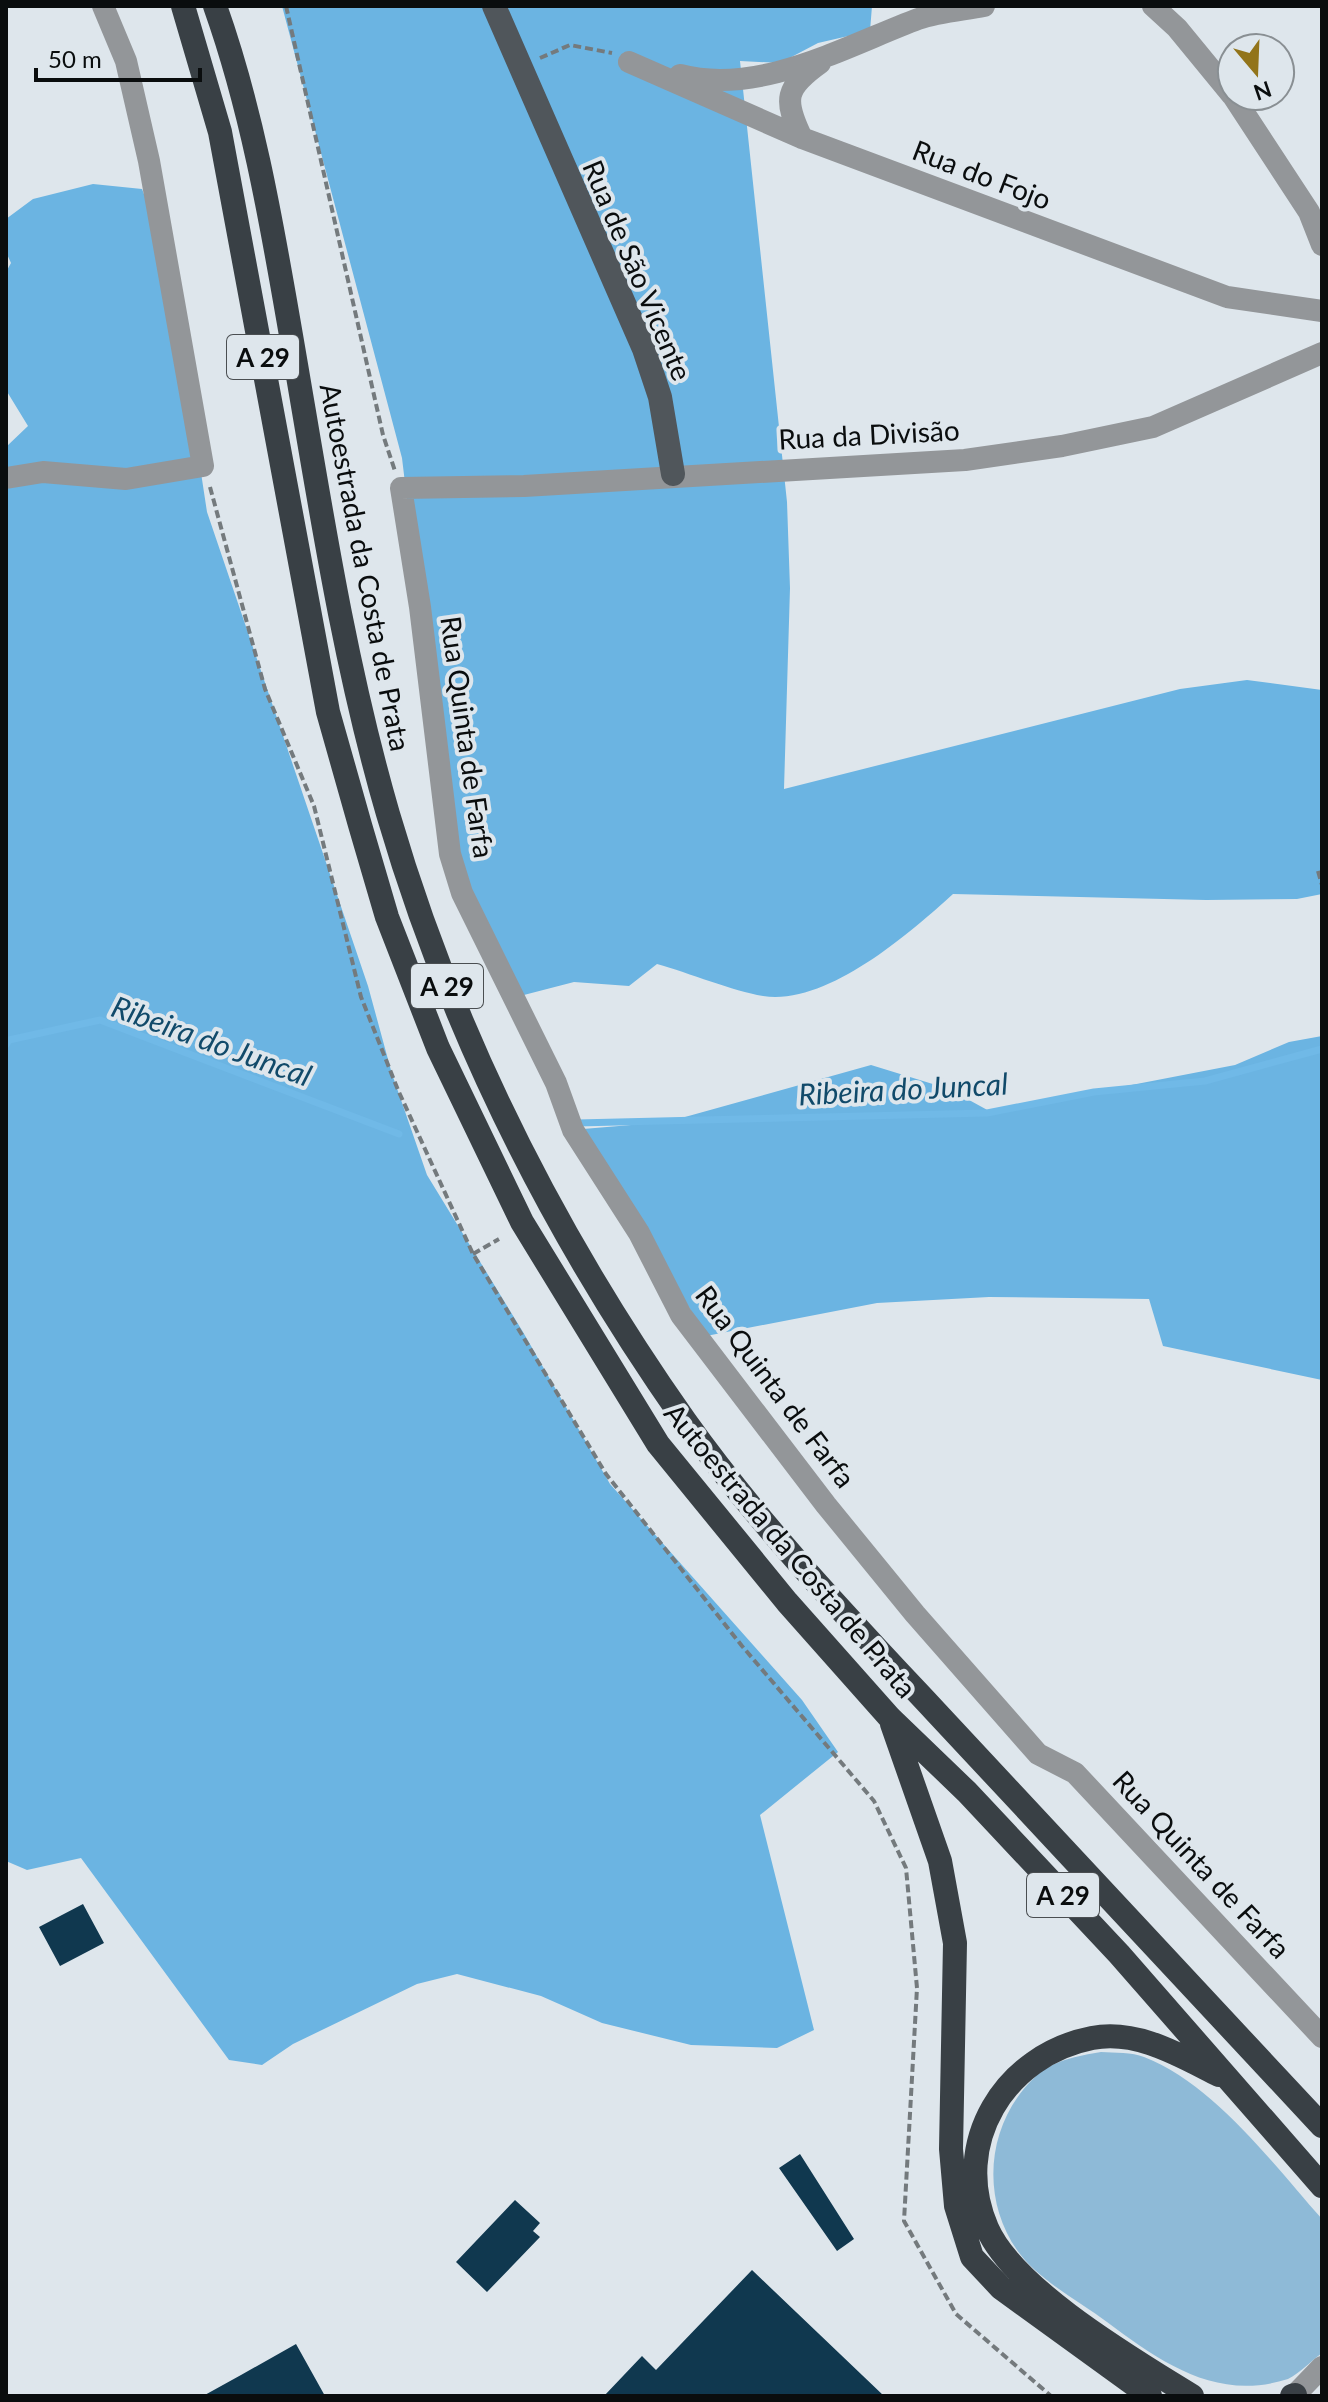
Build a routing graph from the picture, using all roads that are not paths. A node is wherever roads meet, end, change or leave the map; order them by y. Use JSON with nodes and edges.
{"nodes":[{"id":1,"x":103,"y":6,"type":"edge"},
{"id":2,"x":183,"y":6,"type":"edge"},
{"id":3,"x":215,"y":6,"type":"edge"},
{"id":4,"x":494,"y":6,"type":"edge"},
{"id":5,"x":511,"y":6,"type":"edge"},
{"id":6,"x":984,"y":6,"type":"edge"},
{"id":7,"x":1153,"y":6,"type":"edge"},
{"id":8,"x":828,"y":58,"type":"junction"},
{"id":9,"x":1216,"y":76,"type":"edge"},
{"id":10,"x":530,"y":94,"type":"junction"},
{"id":11,"x":1243,"y":112,"type":"edge"},
{"id":12,"x":802,"y":138,"type":"junction"},
{"id":13,"x":1322,"y":245,"type":"edge"},
{"id":14,"x":1322,"y":311,"type":"edge"},
{"id":15,"x":1322,"y":353,"type":"edge"},
{"id":16,"x":673,"y":474,"type":"junction"},
{"id":17,"x":6,"y":478,"type":"edge"},
{"id":18,"x":401,"y":488,"type":"joint"},
{"id":19,"x":890,"y":1718,"type":"junction"},
{"id":20,"x":1322,"y":2037,"type":"edge"},
{"id":21,"x":1227,"y":2080,"type":"junction"},
{"id":22,"x":1322,"y":2126,"type":"edge"},
{"id":23,"x":1322,"y":2186,"type":"edge"},
{"id":24,"x":1322,"y":2367,"type":"edge"},
{"id":25,"x":1150,"y":2396,"type":"edge"},
{"id":26,"x":1193,"y":2396,"type":"edge"},
{"id":27,"x":1294,"y":2396,"type":"edge"}],
"edges":[{"from":1,"to":17,"type":"street"},
{"from":2,"to":19,"type":"highway","name":"Autoestrada da Costa de Prata","number":"A 29"},
{"from":3,"to":22,"type":"highway","name":"Autoestrada da Costa de Prata","number":"A 29"},
{"from":4,"to":10,"type":"main road","name":"Rua de São Vicente"},
{"from":5,"to":10,"type":"main road","name":"Rua de São Vicente"},
{"from":6,"to":8,"type":"street"},
{"from":7,"to":9,"type":"street"},
{"from":8,"to":12,"type":"street"},
{"from":8,"to":12,"type":"street","name":"Rua do Fojo"},
{"from":10,"to":16,"type":"main road","name":"Rua de São Vicente"},
{"from":11,"to":13,"type":"street"},
{"from":12,"to":14,"type":"street","name":"Rua do Fojo"},
{"from":15,"to":16,"type":"street","name":"Rua da Divisão"},
{"from":16,"to":18,"type":"street","name":"Rua da Divisão"},
{"from":18,"to":20,"type":"street","name":"Rua Quinta de Farfa"},
{"from":19,"to":21,"type":"highway","name":"Autoestrada da Costa de Prata","number":"A 29"},
{"from":19,"to":25,"type":"highway"},
{"from":21,"to":23,"type":"highway","name":"Autoestrada da Costa de Prata","number":"A 29"},
{"from":21,"to":26,"type":"highway"},
{"from":24,"to":27,"type":"street"}]}
